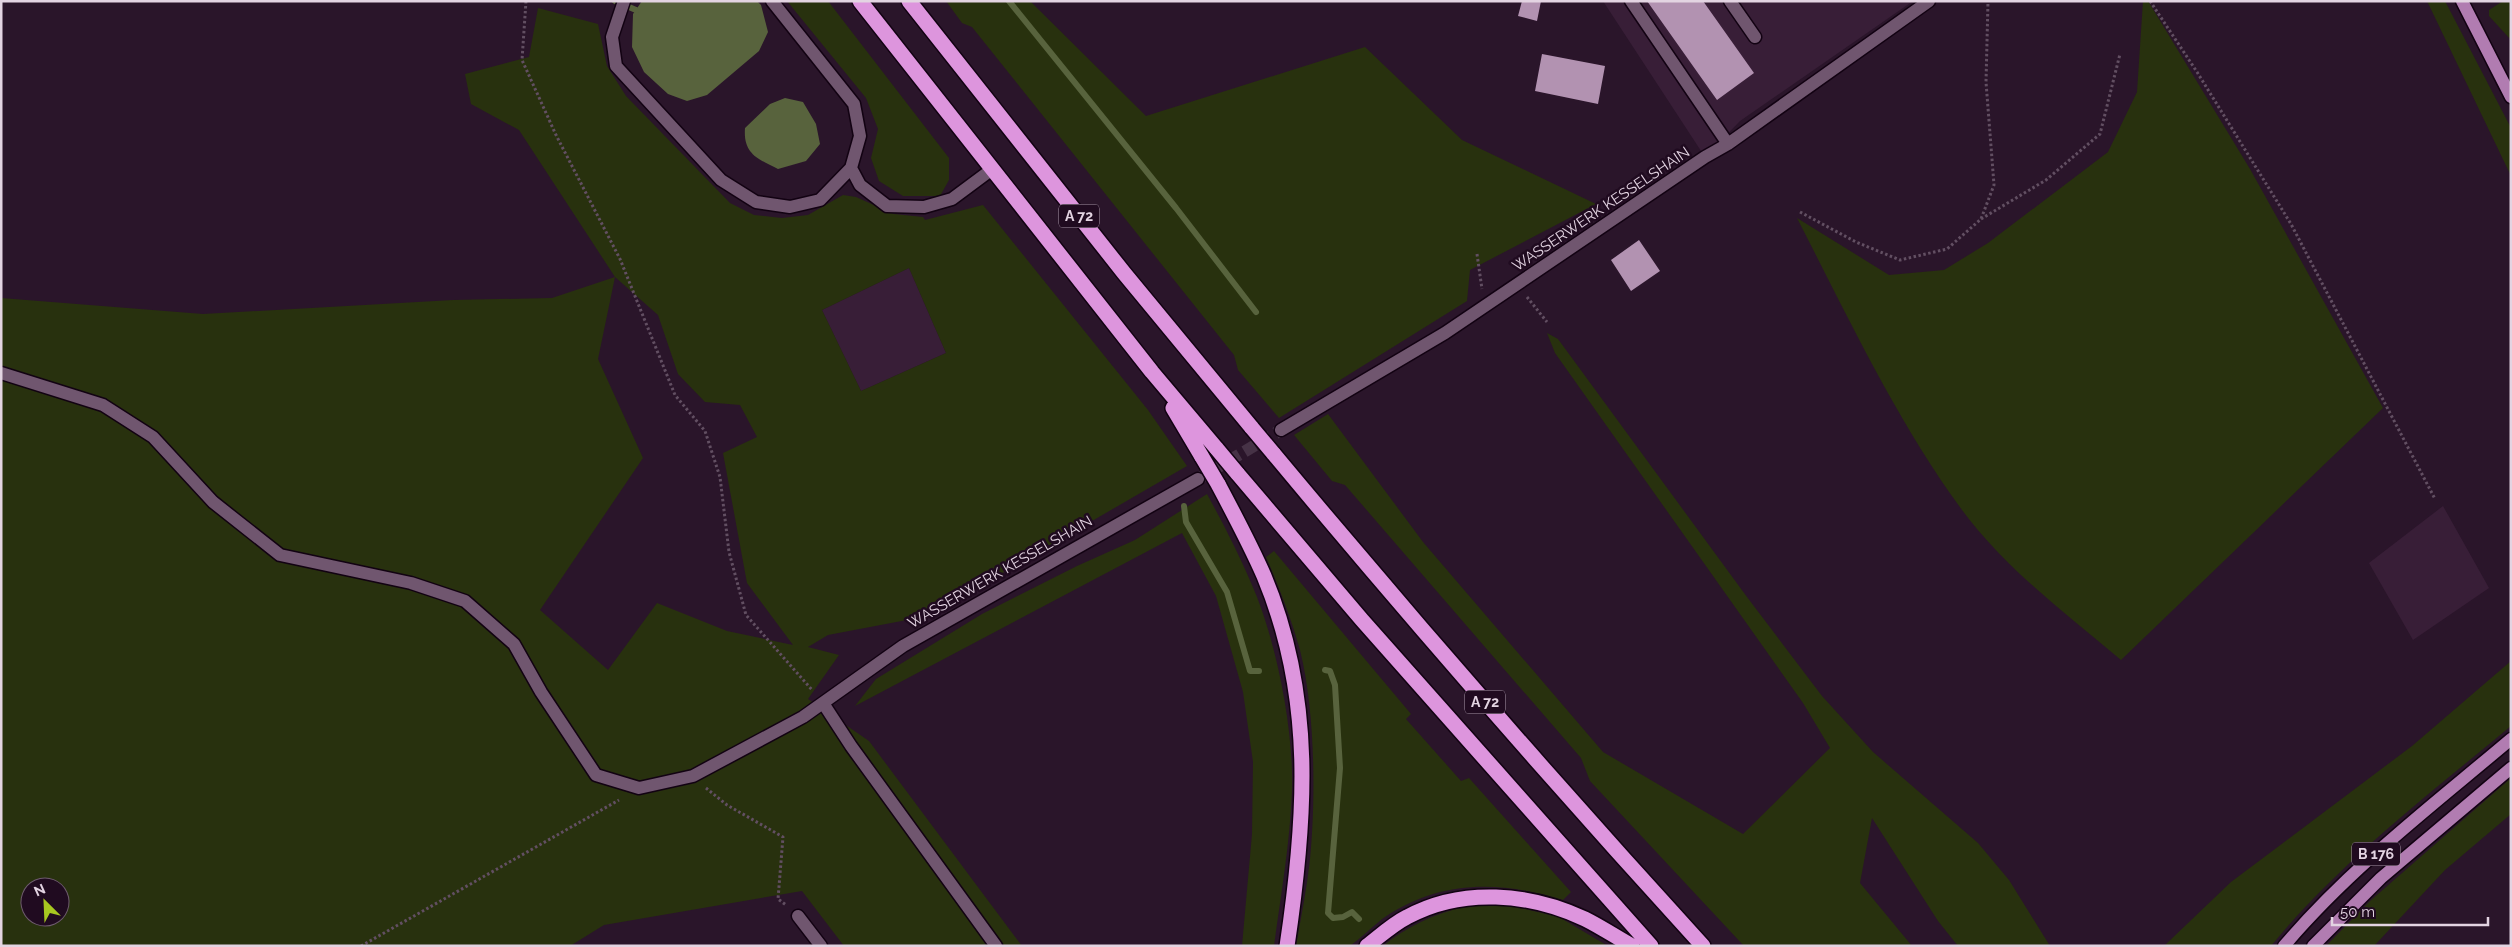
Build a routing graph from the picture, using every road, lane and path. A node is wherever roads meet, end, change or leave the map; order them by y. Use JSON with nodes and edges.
{"nodes":[{"id":1,"x":526,"y":1,"type":"edge"},
{"id":2,"x":624,"y":1,"type":"edge"},
{"id":3,"x":772,"y":1,"type":"edge"},
{"id":4,"x":860,"y":1,"type":"edge"},
{"id":5,"x":909,"y":1,"type":"edge"},
{"id":6,"x":1631,"y":1,"type":"edge"},
{"id":7,"x":1730,"y":1,"type":"edge"},
{"id":8,"x":1930,"y":1,"type":"edge"},
{"id":9,"x":1988,"y":1,"type":"edge"},
{"id":10,"x":2150,"y":1,"type":"edge"},
{"id":11,"x":2462,"y":1,"type":"edge"},
{"id":12,"x":1755,"y":37,"type":"dead end"},
{"id":13,"x":2120,"y":54,"type":"dead end"},
{"id":14,"x":2510,"y":92,"type":"edge"},
{"id":15,"x":1728,"y":144,"type":"junction"},
{"id":16,"x":851,"y":168,"type":"junction"},
{"id":17,"x":991,"y":170,"type":"junction"},
{"id":18,"x":1800,"y":212,"type":"dead end"},
{"id":19,"x":1981,"y":219,"type":"junction"},
{"id":20,"x":1477,"y":254,"type":"dead end"},
{"id":21,"x":1516,"y":286,"type":"junction"},
{"id":22,"x":1484,"y":307,"type":"junction"},
{"id":23,"x":1547,"y":322,"type":"dead end"},
{"id":24,"x":1152,"y":372,"type":"junction"},
{"id":25,"x":1,"y":373,"type":"edge"},
{"id":26,"x":1281,"y":430,"type":"tunnel mouth"},
{"id":27,"x":1198,"y":478,"type":"tunnel mouth"},
{"id":28,"x":2435,"y":499,"type":"dead end"},
{"id":29,"x":823,"y":703,"type":"junction"},
{"id":30,"x":2511,"y":739,"type":"edge"},
{"id":31,"x":2511,"y":768,"type":"edge"},
{"id":32,"x":693,"y":776,"type":"junction"},
{"id":33,"x":640,"y":788,"type":"junction"},
{"id":34,"x":798,"y":916,"type":"joint"},
{"id":35,"x":362,"y":946,"type":"edge"},
{"id":36,"x":821,"y":946,"type":"edge"},
{"id":37,"x":996,"y":946,"type":"edge"},
{"id":38,"x":1287,"y":946,"type":"edge"},
{"id":39,"x":1366,"y":946,"type":"edge"},
{"id":40,"x":1632,"y":946,"type":"edge"},
{"id":41,"x":1650,"y":946,"type":"edge"},
{"id":42,"x":1703,"y":946,"type":"edge"},
{"id":43,"x":2284,"y":946,"type":"edge"},
{"id":44,"x":2313,"y":946,"type":"edge"}],
"edges":[{"from":1,"to":29,"type":"path"},
{"from":2,"to":16,"type":"street"},
{"from":3,"to":16,"type":"street"},
{"from":4,"to":17,"type":"highway","number":"A 72"},
{"from":5,"to":42,"type":"highway","number":"A 72","bridge":true},
{"from":6,"to":15,"type":"street"},
{"from":7,"to":12,"type":"street"},
{"from":8,"to":15,"type":"street","name":"WASSERWERK KESSELSHAIN"},
{"from":9,"to":19,"type":"path"},
{"from":10,"to":28,"type":"path"},
{"from":11,"to":14,"type":"main road"},
{"from":13,"to":19,"type":"path"},
{"from":15,"to":21,"type":"street","name":"WASSERWERK KESSELSHAIN"},
{"from":16,"to":17,"type":"street"},
{"from":17,"to":24,"type":"highway","number":"A 72"},
{"from":18,"to":19,"type":"path"},
{"from":20,"to":22,"type":"path"},
{"from":21,"to":22,"type":"street","name":"WASSERWERK KESSELSHAIN"},
{"from":21,"to":23,"type":"path"},
{"from":22,"to":26,"type":"street","name":"WASSERWERK KESSELSHAIN"},
{"from":24,"to":38,"type":"highway","bridge":true},
{"from":24,"to":41,"type":"highway","number":"A 72","bridge":true},
{"from":25,"to":33,"type":"street"},
{"from":27,"to":29,"type":"street","name":"WASSERWERK KESSELSHAIN"},
{"from":29,"to":32,"type":"street","name":"WASSERWERK KESSELSHAIN"},
{"from":29,"to":37,"type":"street"},
{"from":30,"to":43,"type":"main road","number":"B 176"},
{"from":31,"to":44,"type":"main road","number":"B 176"},
{"from":32,"to":33,"type":"street","name":"WASSERWERK KESSELSHAIN"},
{"from":32,"to":34,"type":"path"},
{"from":33,"to":35,"type":"path"},
{"from":34,"to":36,"type":"street"},
{"from":39,"to":40,"type":"highway"}]}
